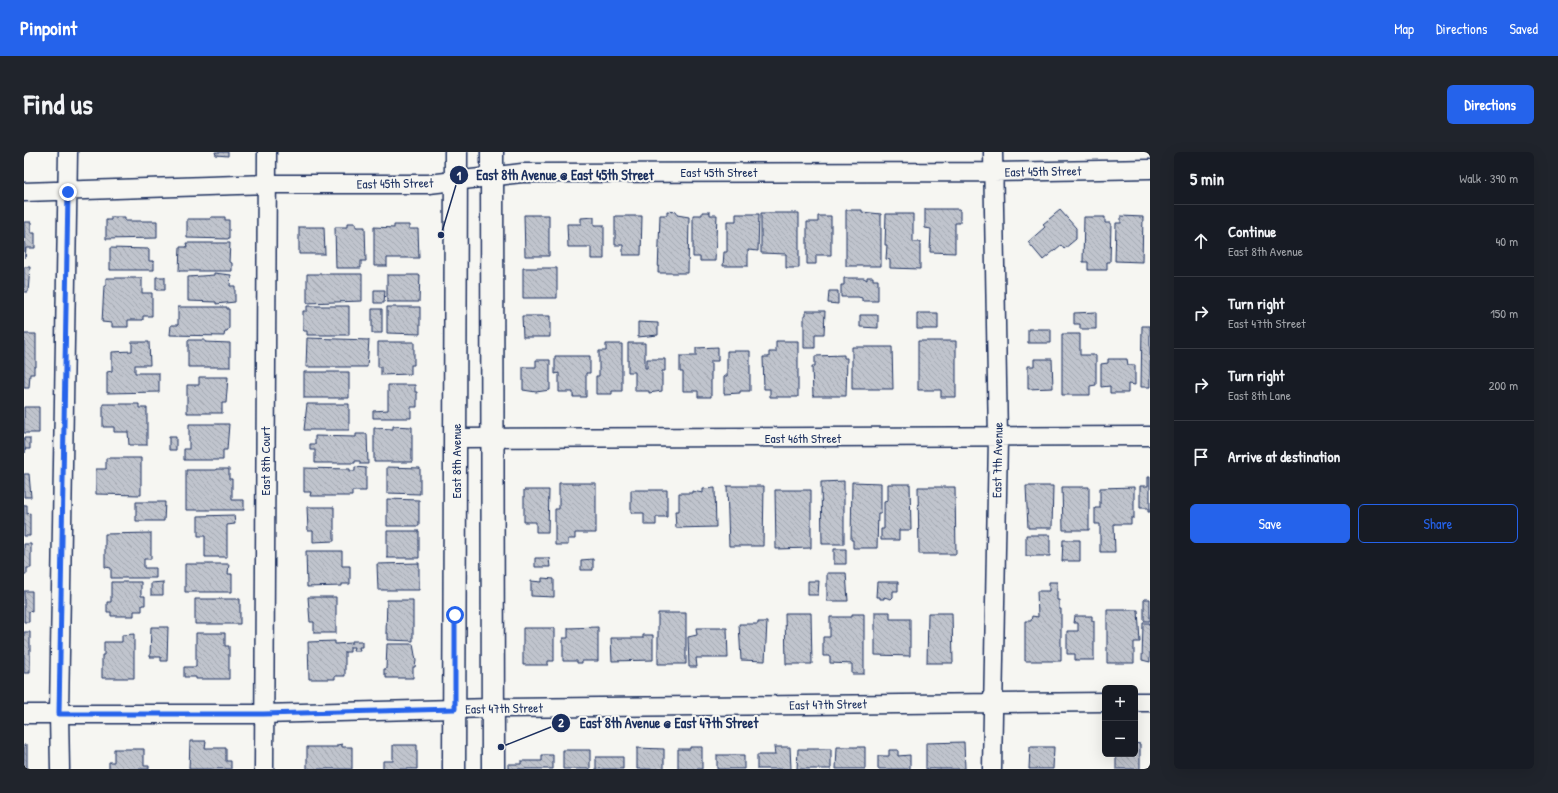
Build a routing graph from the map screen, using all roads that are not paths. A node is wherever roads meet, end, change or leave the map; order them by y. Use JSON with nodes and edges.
{"nodes":[{"id":1,"x":68,"y":152,"type":"edge"},
{"id":2,"x":267,"y":152,"type":"edge"},
{"id":3,"x":456,"y":152,"type":"edge"},
{"id":4,"x":492,"y":152,"type":"edge"},
{"id":5,"x":992,"y":152,"type":"edge"},
{"id":6,"x":1150,"y":169,"type":"edge"},
{"id":7,"x":992,"y":172,"type":"junction"},
{"id":8,"x":492,"y":177,"type":"junction"},
{"id":9,"x":456,"y":180,"type":"junction"},
{"id":10,"x":267,"y":184,"type":"junction"},
{"id":11,"x":24,"y":192,"type":"edge"},
{"id":12,"x":68,"y":192,"type":"junction"},
{"id":13,"x":1150,"y":436,"type":"edge"},
{"id":14,"x":456,"y":438,"type":"junction"},
{"id":15,"x":998,"y":438,"type":"junction"},
{"id":16,"x":492,"y":439,"type":"junction"},
{"id":17,"x":1102,"y":702,"type":"edge"},
{"id":18,"x":1138,"y":702,"type":"edge"},
{"id":19,"x":1150,"y":702,"type":"edge"},
{"id":20,"x":992,"y":703,"type":"junction"},
{"id":21,"x":492,"y":708,"type":"junction"},
{"id":22,"x":455,"y":709,"type":"junction"},
{"id":23,"x":24,"y":714,"type":"edge"},
{"id":24,"x":59,"y":714,"type":"junction"},
{"id":25,"x":263,"y":714,"type":"junction"},
{"id":26,"x":60,"y":769,"type":"edge"},
{"id":27,"x":264,"y":769,"type":"edge"},
{"id":28,"x":454,"y":769,"type":"edge"},
{"id":29,"x":493,"y":769,"type":"edge"},
{"id":30,"x":992,"y":769,"type":"edge"}],
"edges":[{"from":1,"to":12,"type":"street"},
{"from":2,"to":10,"type":"street","name":"East 8th Court"},
{"from":3,"to":9,"type":"main road","name":"East 8th Avenue"},
{"from":4,"to":8,"type":"main road"},
{"from":5,"to":7,"type":"street","name":"East 7th Avenue"},
{"from":6,"to":7,"type":"street","name":"East 45th Street"},
{"from":7,"to":8,"type":"street","name":"East 45th Street"},
{"from":7,"to":15,"type":"street","name":"East 7th Avenue"},
{"from":8,"to":9,"type":"street","name":"East 45th Street"},
{"from":8,"to":16,"type":"main road"},
{"from":9,"to":10,"type":"street","name":"East 45th Street"},
{"from":9,"to":14,"type":"main road","name":"East 8th Avenue"},
{"from":10,"to":12,"type":"street","name":"East 45th Street"},
{"from":10,"to":25,"type":"street","name":"East 8th Court"},
{"from":11,"to":12,"type":"street","name":"East 45th Street"},
{"from":12,"to":24,"type":"street"},
{"from":13,"to":15,"type":"street","name":"East 46th Street"},
{"from":14,"to":16,"type":"street","name":"East 46th Street"},
{"from":14,"to":22,"type":"main road","name":"East 8th Avenue"},
{"from":15,"to":16,"type":"street","name":"East 46th Street"},
{"from":15,"to":20,"type":"street","name":"East 7th Avenue"},
{"from":16,"to":21,"type":"main road"},
{"from":17,"to":20,"type":"street","name":"East 47th Street"},
{"from":18,"to":19,"type":"street"},
{"from":20,"to":21,"type":"street","name":"East 47th Street"},
{"from":20,"to":30,"type":"street","name":"East 7th Avenue"},
{"from":21,"to":22,"type":"street","name":"East 47th Street"},
{"from":21,"to":29,"type":"main road"},
{"from":22,"to":25,"type":"street","name":"East 47th Street"},
{"from":22,"to":28,"type":"main road","name":"East 8th Avenue"},
{"from":23,"to":24,"type":"street","name":"East 47th Street"},
{"from":24,"to":25,"type":"street","name":"East 47th Street"},
{"from":24,"to":26,"type":"street"},
{"from":25,"to":27,"type":"street","name":"East 8th Court"}]}
